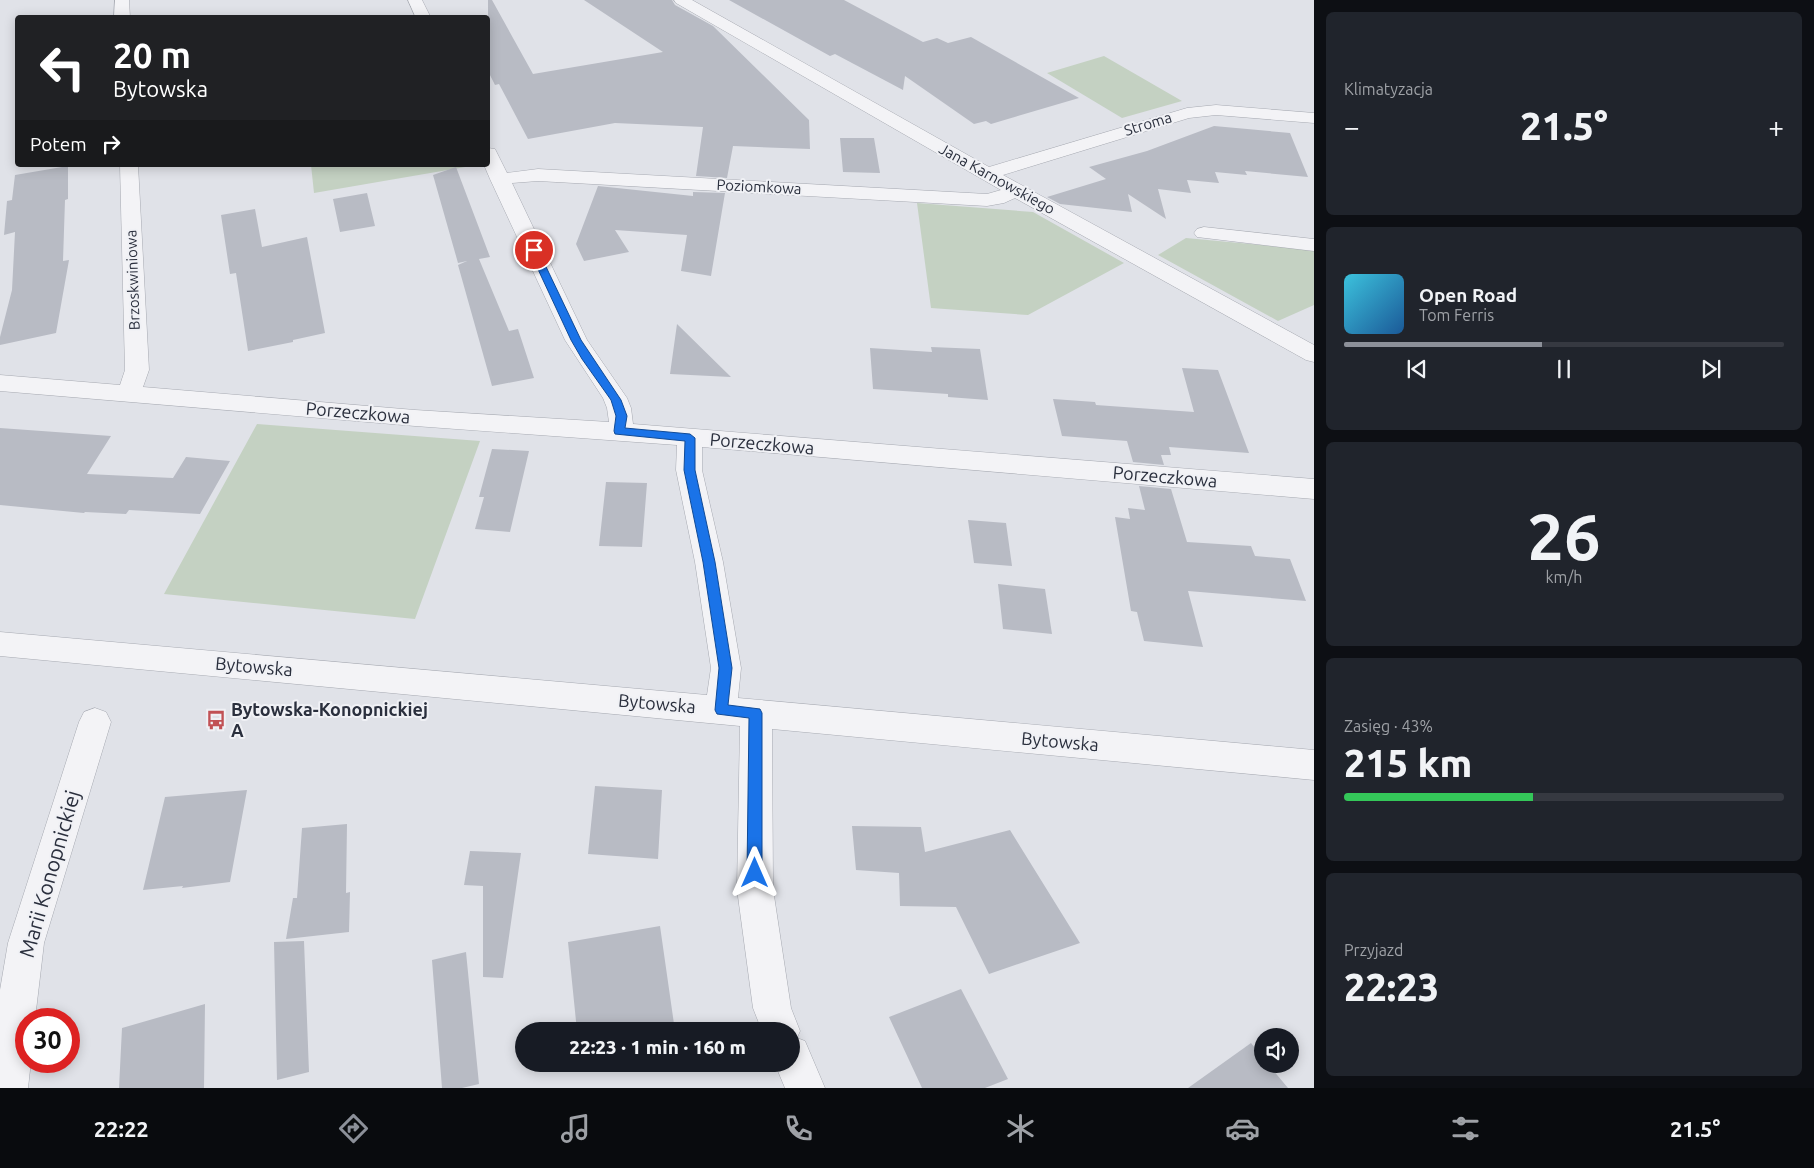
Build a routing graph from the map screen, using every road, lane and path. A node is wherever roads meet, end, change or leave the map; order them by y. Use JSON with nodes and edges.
{"nodes":[{"id":1,"x":122,"y":0,"type":"edge"},
{"id":2,"x":416,"y":0,"type":"edge"},
{"id":3,"x":681,"y":0,"type":"edge"},
{"id":4,"x":122,"y":15,"type":"edge"},
{"id":5,"x":423,"y":15,"type":"edge"},
{"id":6,"x":1314,"y":118,"type":"edge"},
{"id":7,"x":490,"y":157,"type":"edge"},
{"id":8,"x":129,"y":167,"type":"edge"},
{"id":9,"x":988,"y":174,"type":"junction"},
{"id":10,"x":500,"y":179,"type":"junction"},
{"id":11,"x":1016,"y":190,"type":"junction"},
{"id":12,"x":1204,"y":233,"type":"dead end"},
{"id":13,"x":1314,"y":245,"type":"edge"},
{"id":14,"x":1314,"y":355,"type":"edge"},
{"id":15,"x":0,"y":383,"type":"edge"},
{"id":16,"x":128,"y":393,"type":"junction"},
{"id":17,"x":619,"y":431,"type":"junction"},
{"id":18,"x":690,"y":438,"type":"junction"},
{"id":19,"x":1314,"y":489,"type":"edge"},
{"id":20,"x":0,"y":644,"type":"edge"},
{"id":21,"x":721,"y":710,"type":"junction"},
{"id":22,"x":756,"y":713,"type":"junction"},
{"id":23,"x":95,"y":722,"type":"dead end"},
{"id":24,"x":1314,"y":765,"type":"edge"},
{"id":25,"x":777,"y":1022,"type":"edge"},
{"id":26,"x":798,"y":1072,"type":"edge"},
{"id":27,"x":8,"y":1088,"type":"edge"},
{"id":28,"x":805,"y":1088,"type":"edge"}],
"edges":[{"from":1,"to":4,"type":"street"},
{"from":2,"to":5,"type":"street"},
{"from":3,"to":9,"type":"street","name":"Jana Karnowskiego"},
{"from":6,"to":9,"type":"street","name":"Stroma"},
{"from":7,"to":10,"type":"street"},
{"from":8,"to":16,"type":"street","name":"Brzoskwiniowa"},
{"from":9,"to":11,"type":"street","name":"Jana Karnowskiego"},
{"from":10,"to":11,"type":"street","name":"Poziomkowa"},
{"from":10,"to":17,"type":"street"},
{"from":11,"to":14,"type":"street","name":"Jana Karnowskiego"},
{"from":12,"to":13,"type":"street"},
{"from":15,"to":16,"type":"street","name":"Porzeczkowa"},
{"from":16,"to":17,"type":"street","name":"Porzeczkowa"},
{"from":17,"to":18,"type":"street","name":"Porzeczkowa"},
{"from":18,"to":19,"type":"street","name":"Porzeczkowa"},
{"from":18,"to":21,"type":"street"},
{"from":20,"to":21,"type":"street","name":"Bytowska"},
{"from":21,"to":22,"type":"street","name":"Bytowska"},
{"from":22,"to":24,"type":"street","name":"Bytowska"},
{"from":22,"to":25,"type":"street"},
{"from":23,"to":27,"type":"street","name":"Marii Konopnickiej"},
{"from":26,"to":28,"type":"street"}]}
